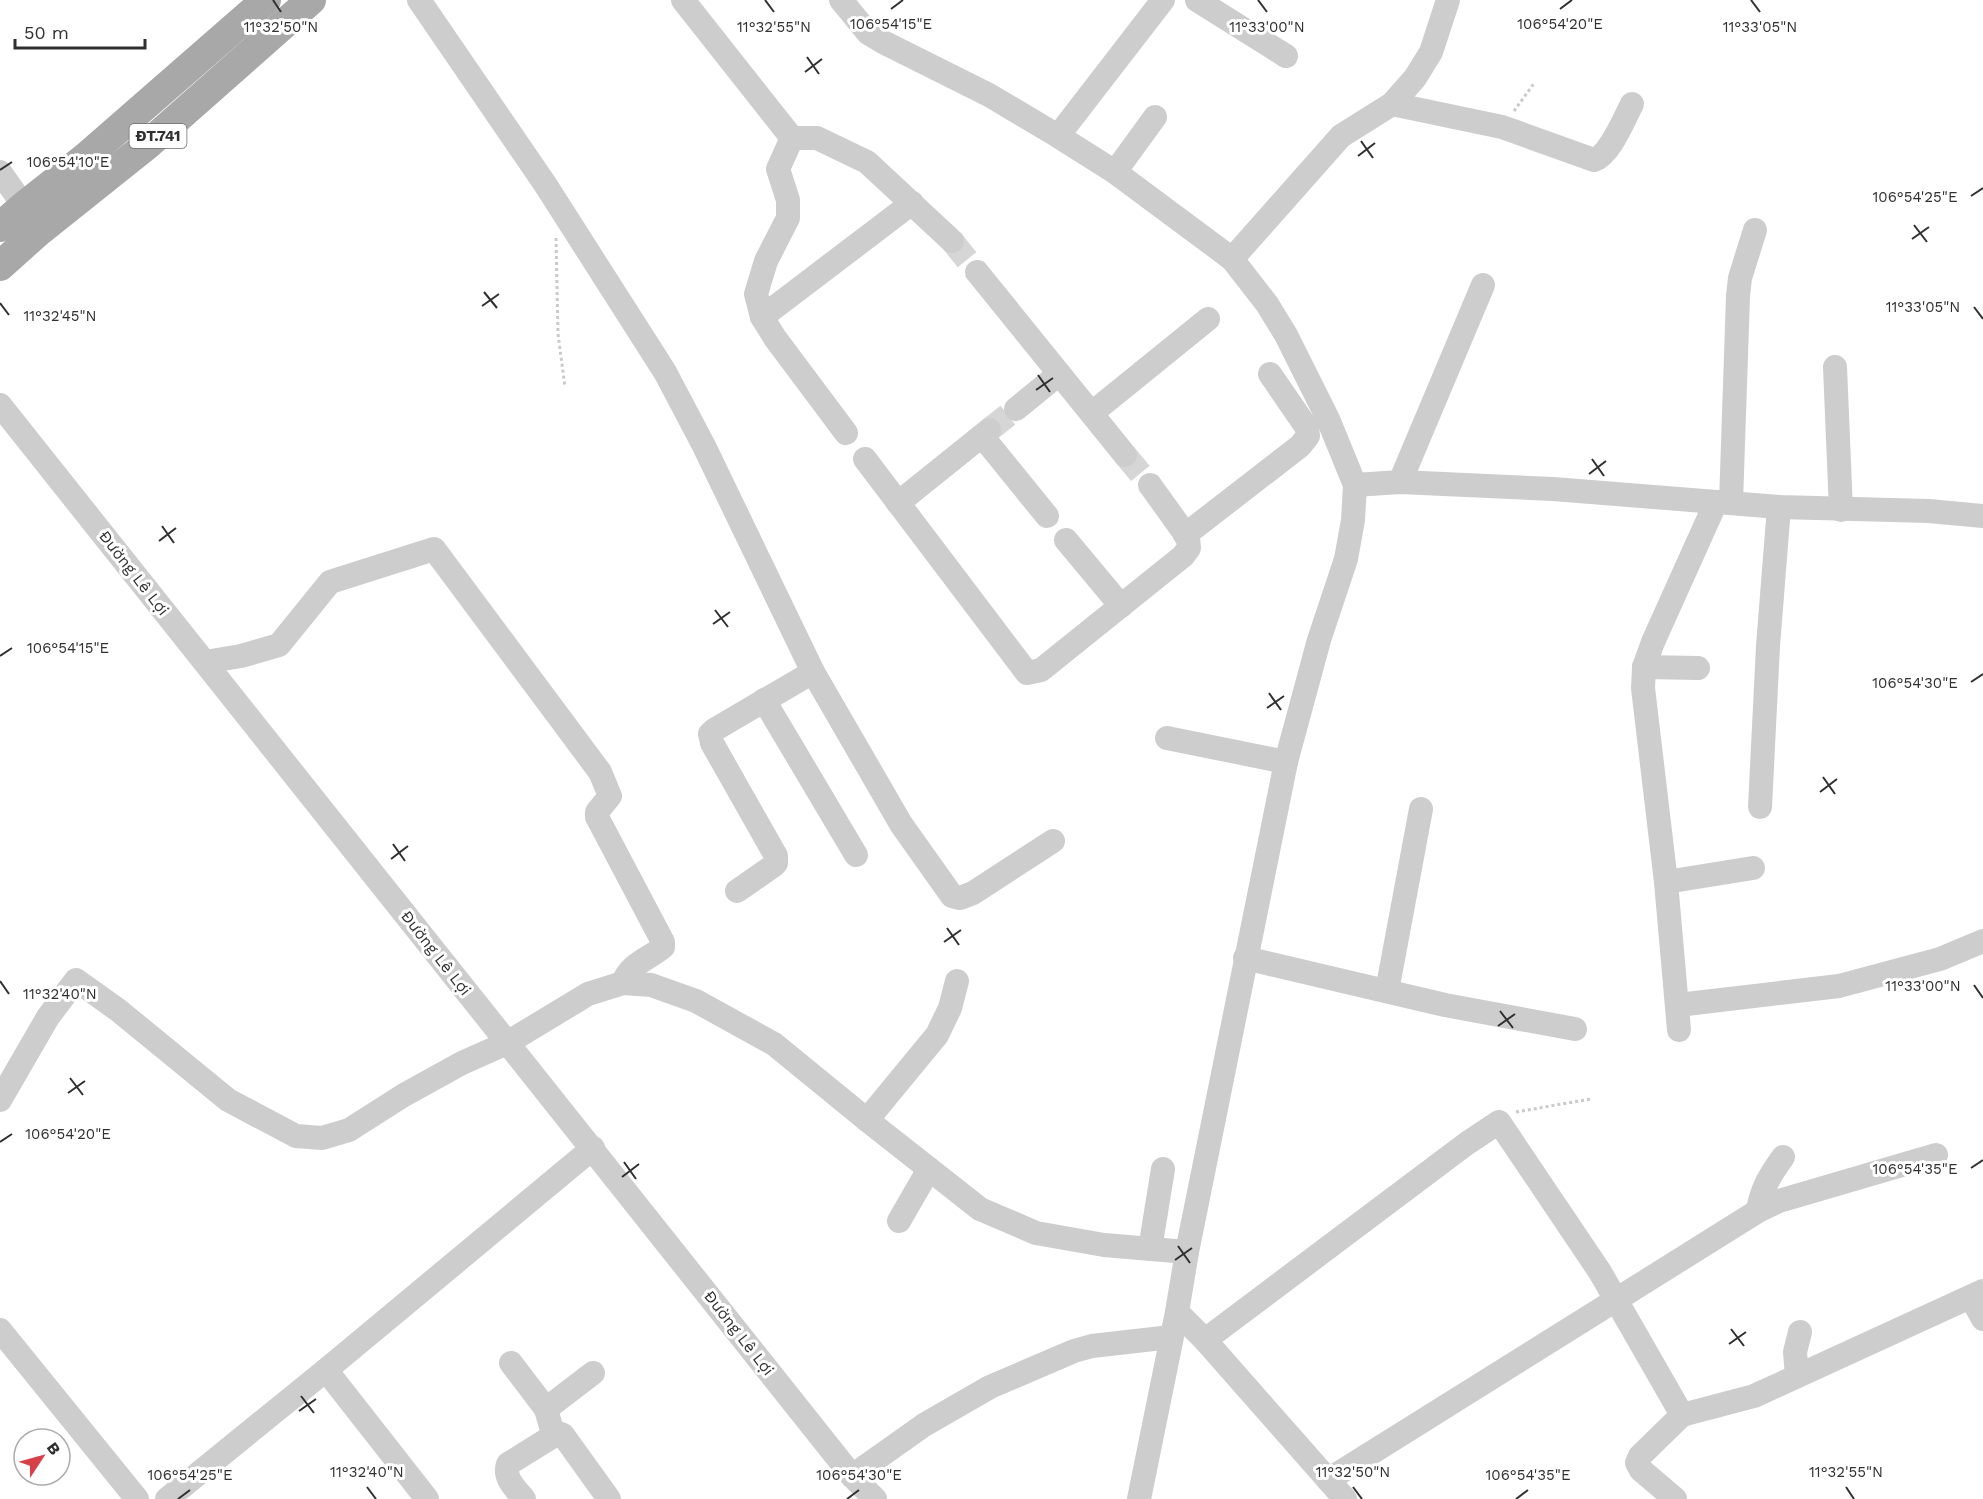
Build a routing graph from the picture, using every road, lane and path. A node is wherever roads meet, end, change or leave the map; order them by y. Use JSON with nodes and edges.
{"nodes":[{"id":1,"x":266,"y":0,"type":"edge"},
{"id":2,"x":419,"y":0,"type":"edge"},
{"id":3,"x":683,"y":0,"type":"edge"},
{"id":4,"x":1163,"y":0,"type":"edge"},
{"id":5,"x":1448,"y":0,"type":"edge"},
{"id":6,"x":1201,"y":1,"type":"edge"},
{"id":7,"x":849,"y":4,"type":"edge"},
{"id":8,"x":293,"y":5,"type":"edge"},
{"id":9,"x":1286,"y":56,"type":"dead end"},
{"id":10,"x":1535,"y":82,"type":"dead end"},
{"id":11,"x":1392,"y":104,"type":"junction"},
{"id":12,"x":1632,"y":104,"type":"dead end"},
{"id":13,"x":1155,"y":117,"type":"dead end"},
{"id":14,"x":1502,"y":127,"type":"junction"},
{"id":15,"x":1058,"y":136,"type":"junction"},
{"id":16,"x":792,"y":138,"type":"junction"},
{"id":17,"x":0,"y":172,"type":"edge"},
{"id":18,"x":1115,"y":172,"type":"junction"},
{"id":19,"x":912,"y":203,"type":"junction"},
{"id":20,"x":24,"y":206,"type":"junction"},
{"id":21,"x":562,"y":210,"type":"junction"},
{"id":22,"x":0,"y":227,"type":"edge"},
{"id":23,"x":1755,"y":230,"type":"dead end"},
{"id":24,"x":952,"y":241,"type":"tunnel mouth"},
{"id":25,"x":1232,"y":259,"type":"junction"},
{"id":26,"x":0,"y":266,"type":"edge"},
{"id":27,"x":978,"y":272,"type":"tunnel mouth"},
{"id":28,"x":1483,"y":285,"type":"dead end"},
{"id":29,"x":762,"y":317,"type":"junction"},
{"id":30,"x":1208,"y":319,"type":"dead end"},
{"id":31,"x":1835,"y":367,"type":"dead end"},
{"id":32,"x":1059,"y":374,"type":"junction"},
{"id":33,"x":1270,"y":374,"type":"dead end"},
{"id":34,"x":565,"y":387,"type":"dead end"},
{"id":35,"x":0,"y":405,"type":"edge"},
{"id":36,"x":1016,"y":409,"type":"tunnel mouth"},
{"id":37,"x":1092,"y":413,"type":"junction"},
{"id":38,"x":846,"y":433,"type":"dead end"},
{"id":39,"x":1125,"y":455,"type":"tunnel mouth"},
{"id":40,"x":865,"y":459,"type":"dead end"},
{"id":41,"x":1400,"y":482,"type":"junction"},
{"id":42,"x":1150,"y":485,"type":"tunnel mouth"},
{"id":43,"x":1355,"y":485,"type":"junction"},
{"id":44,"x":898,"y":503,"type":"junction"},
{"id":45,"x":1723,"y":503,"type":"junction"},
{"id":46,"x":1779,"y":507,"type":"junction"},
{"id":47,"x":1841,"y":510,"type":"junction"},
{"id":48,"x":1047,"y":516,"type":"dead end"},
{"id":49,"x":1983,"y":516,"type":"edge"},
{"id":50,"x":1185,"y":535,"type":"junction"},
{"id":51,"x":1066,"y":540,"type":"dead end"},
{"id":52,"x":1121,"y":606,"type":"junction"},
{"id":53,"x":205,"y":662,"type":"junction"},
{"id":54,"x":1644,"y":667,"type":"junction"},
{"id":55,"x":1698,"y":668,"type":"dead end"},
{"id":56,"x":813,"y":672,"type":"junction"},
{"id":57,"x":764,"y":700,"type":"junction"},
{"id":58,"x":1167,"y":738,"type":"dead end"},
{"id":59,"x":1286,"y":762,"type":"junction"},
{"id":60,"x":1760,"y":807,"type":"dead end"},
{"id":61,"x":1421,"y":809,"type":"dead end"},
{"id":62,"x":1053,"y":841,"type":"dead end"},
{"id":63,"x":856,"y":855,"type":"dead end"},
{"id":64,"x":1753,"y":868,"type":"dead end"},
{"id":65,"x":1666,"y":882,"type":"junction"},
{"id":66,"x":737,"y":891,"type":"dead end"},
{"id":67,"x":1983,"y":942,"type":"edge"},
{"id":68,"x":1245,"y":957,"type":"junction"},
{"id":69,"x":957,"y":981,"type":"dead end"},
{"id":70,"x":623,"y":983,"type":"junction"},
{"id":71,"x":1387,"y":991,"type":"junction"},
{"id":72,"x":1678,"y":1005,"type":"junction"},
{"id":73,"x":1575,"y":1029,"type":"dead end"},
{"id":74,"x":1678,"y":1030,"type":"dead end"},
{"id":75,"x":507,"y":1042,"type":"junction"},
{"id":76,"x":1591,"y":1099,"type":"dead end"},
{"id":77,"x":0,"y":1100,"type":"edge"},
{"id":78,"x":867,"y":1120,"type":"junction"},
{"id":79,"x":1499,"y":1122,"type":"junction"},
{"id":80,"x":592,"y":1148,"type":"junction"},
{"id":81,"x":1936,"y":1155,"type":"dead end"},
{"id":82,"x":1783,"y":1157,"type":"dead end"},
{"id":83,"x":929,"y":1169,"type":"junction"},
{"id":84,"x":1163,"y":1169,"type":"dead end"},
{"id":85,"x":1758,"y":1211,"type":"junction"},
{"id":86,"x":899,"y":1221,"type":"dead end"},
{"id":87,"x":1150,"y":1249,"type":"junction"},
{"id":88,"x":1186,"y":1252,"type":"junction"},
{"id":89,"x":1977,"y":1294,"type":"edge"},
{"id":90,"x":1616,"y":1301,"type":"junction"},
{"id":91,"x":1177,"y":1312,"type":"junction"},
{"id":92,"x":1983,"y":1319,"type":"edge"},
{"id":93,"x":0,"y":1330,"type":"edge"},
{"id":94,"x":1800,"y":1332,"type":"dead end"},
{"id":95,"x":1171,"y":1337,"type":"junction"},
{"id":96,"x":1205,"y":1340,"type":"junction"},
{"id":97,"x":511,"y":1363,"type":"dead end"},
{"id":98,"x":326,"y":1370,"type":"junction"},
{"id":99,"x":593,"y":1373,"type":"dead end"},
{"id":100,"x":1797,"y":1377,"type":"junction"},
{"id":101,"x":546,"y":1409,"type":"junction"},
{"id":102,"x":1682,"y":1415,"type":"junction"},
{"id":103,"x":553,"y":1434,"type":"junction"},
{"id":104,"x":852,"y":1476,"type":"junction"},
{"id":105,"x":1328,"y":1480,"type":"junction"},
{"id":106,"x":136,"y":1499,"type":"edge"},
{"id":107,"x":167,"y":1499,"type":"edge"},
{"id":108,"x":427,"y":1499,"type":"edge"},
{"id":109,"x":524,"y":1499,"type":"edge"},
{"id":110,"x":609,"y":1499,"type":"edge"},
{"id":111,"x":875,"y":1499,"type":"edge"},
{"id":112,"x":1139,"y":1499,"type":"edge"},
{"id":113,"x":1345,"y":1499,"type":"edge"},
{"id":114,"x":1675,"y":1499,"type":"edge"}],
"edges":[{"from":1,"to":20,"type":"main road","number":"ĐT.741"},
{"from":2,"to":21,"type":"street"},
{"from":3,"to":16,"type":"street"},
{"from":4,"to":15,"type":"street"},
{"from":5,"to":11,"type":"street"},
{"from":6,"to":9,"type":"street"},
{"from":7,"to":15,"type":"street"},
{"from":8,"to":26,"type":"main road","number":"ĐT.741"},
{"from":10,"to":14,"type":"path"},
{"from":11,"to":14,"type":"street"},
{"from":11,"to":25,"type":"street"},
{"from":12,"to":14,"type":"street"},
{"from":13,"to":18,"type":"street"},
{"from":15,"to":18,"type":"street"},
{"from":16,"to":19,"type":"street"},
{"from":16,"to":29,"type":"street"},
{"from":17,"to":20,"type":"street"},
{"from":18,"to":25,"type":"street"},
{"from":19,"to":24,"type":"street"},
{"from":19,"to":29,"type":"street"},
{"from":20,"to":22,"type":"main road","number":"ĐT.741"},
{"from":21,"to":34,"type":"path"},
{"from":21,"to":56,"type":"street"},
{"from":23,"to":45,"type":"street"},
{"from":25,"to":43,"type":"street"},
{"from":27,"to":32,"type":"street"},
{"from":28,"to":41,"type":"street"},
{"from":29,"to":38,"type":"street"},
{"from":30,"to":37,"type":"street"},
{"from":31,"to":47,"type":"street"},
{"from":32,"to":36,"type":"street"},
{"from":32,"to":37,"type":"street"},
{"from":33,"to":50,"type":"street"},
{"from":35,"to":53,"type":"street","name":"Đường Lê Lợi"},
{"from":37,"to":39,"type":"street"},
{"from":40,"to":44,"type":"street"},
{"from":41,"to":43,"type":"street"},
{"from":41,"to":45,"type":"street"},
{"from":42,"to":50,"type":"street"},
{"from":43,"to":59,"type":"street"},
{"from":44,"to":48,"type":"street"},
{"from":44,"to":52,"type":"street"},
{"from":45,"to":46,"type":"street"},
{"from":45,"to":54,"type":"street"},
{"from":46,"to":47,"type":"street"},
{"from":46,"to":60,"type":"street"},
{"from":47,"to":49,"type":"street"},
{"from":50,"to":52,"type":"street"},
{"from":51,"to":52,"type":"street"},
{"from":53,"to":70,"type":"street"},
{"from":53,"to":75,"type":"street","name":"Đường Lê Lợi"},
{"from":54,"to":55,"type":"street"},
{"from":54,"to":65,"type":"street"},
{"from":56,"to":57,"type":"street"},
{"from":56,"to":62,"type":"street"},
{"from":57,"to":63,"type":"street"},
{"from":57,"to":66,"type":"street"},
{"from":58,"to":59,"type":"street"},
{"from":59,"to":68,"type":"street"},
{"from":61,"to":71,"type":"street"},
{"from":64,"to":65,"type":"street"},
{"from":65,"to":72,"type":"street"},
{"from":67,"to":72,"type":"street"},
{"from":68,"to":71,"type":"street"},
{"from":68,"to":88,"type":"street"},
{"from":69,"to":78,"type":"street"},
{"from":70,"to":75,"type":"street"},
{"from":70,"to":78,"type":"street"},
{"from":71,"to":73,"type":"street"},
{"from":72,"to":74,"type":"street"},
{"from":75,"to":77,"type":"street"},
{"from":75,"to":80,"type":"street","name":"Đường Lê Lợi"},
{"from":76,"to":79,"type":"path"},
{"from":78,"to":83,"type":"street"},
{"from":79,"to":90,"type":"street"},
{"from":79,"to":96,"type":"street"},
{"from":80,"to":98,"type":"street"},
{"from":80,"to":104,"type":"street","name":"Đường Lê Lợi"},
{"from":81,"to":85,"type":"street"},
{"from":82,"to":85,"type":"street"},
{"from":83,"to":86,"type":"street"},
{"from":83,"to":87,"type":"street"},
{"from":84,"to":87,"type":"street"},
{"from":85,"to":90,"type":"street"},
{"from":87,"to":88,"type":"street"},
{"from":88,"to":91,"type":"street"},
{"from":89,"to":92,"type":"street"},
{"from":89,"to":100,"type":"street"},
{"from":90,"to":102,"type":"street"},
{"from":90,"to":105,"type":"street"},
{"from":91,"to":95,"type":"street"},
{"from":91,"to":96,"type":"street"},
{"from":93,"to":106,"type":"street"},
{"from":94,"to":100,"type":"street"},
{"from":95,"to":104,"type":"street"},
{"from":95,"to":112,"type":"street"},
{"from":96,"to":105,"type":"street"},
{"from":97,"to":101,"type":"street"},
{"from":98,"to":107,"type":"street"},
{"from":98,"to":108,"type":"street"},
{"from":99,"to":101,"type":"street"},
{"from":100,"to":102,"type":"street"},
{"from":101,"to":103,"type":"street"},
{"from":102,"to":114,"type":"street"},
{"from":103,"to":109,"type":"street"},
{"from":103,"to":110,"type":"street"},
{"from":104,"to":111,"type":"street","name":"Đường Lê Lợi"},
{"from":105,"to":113,"type":"street"}]}
